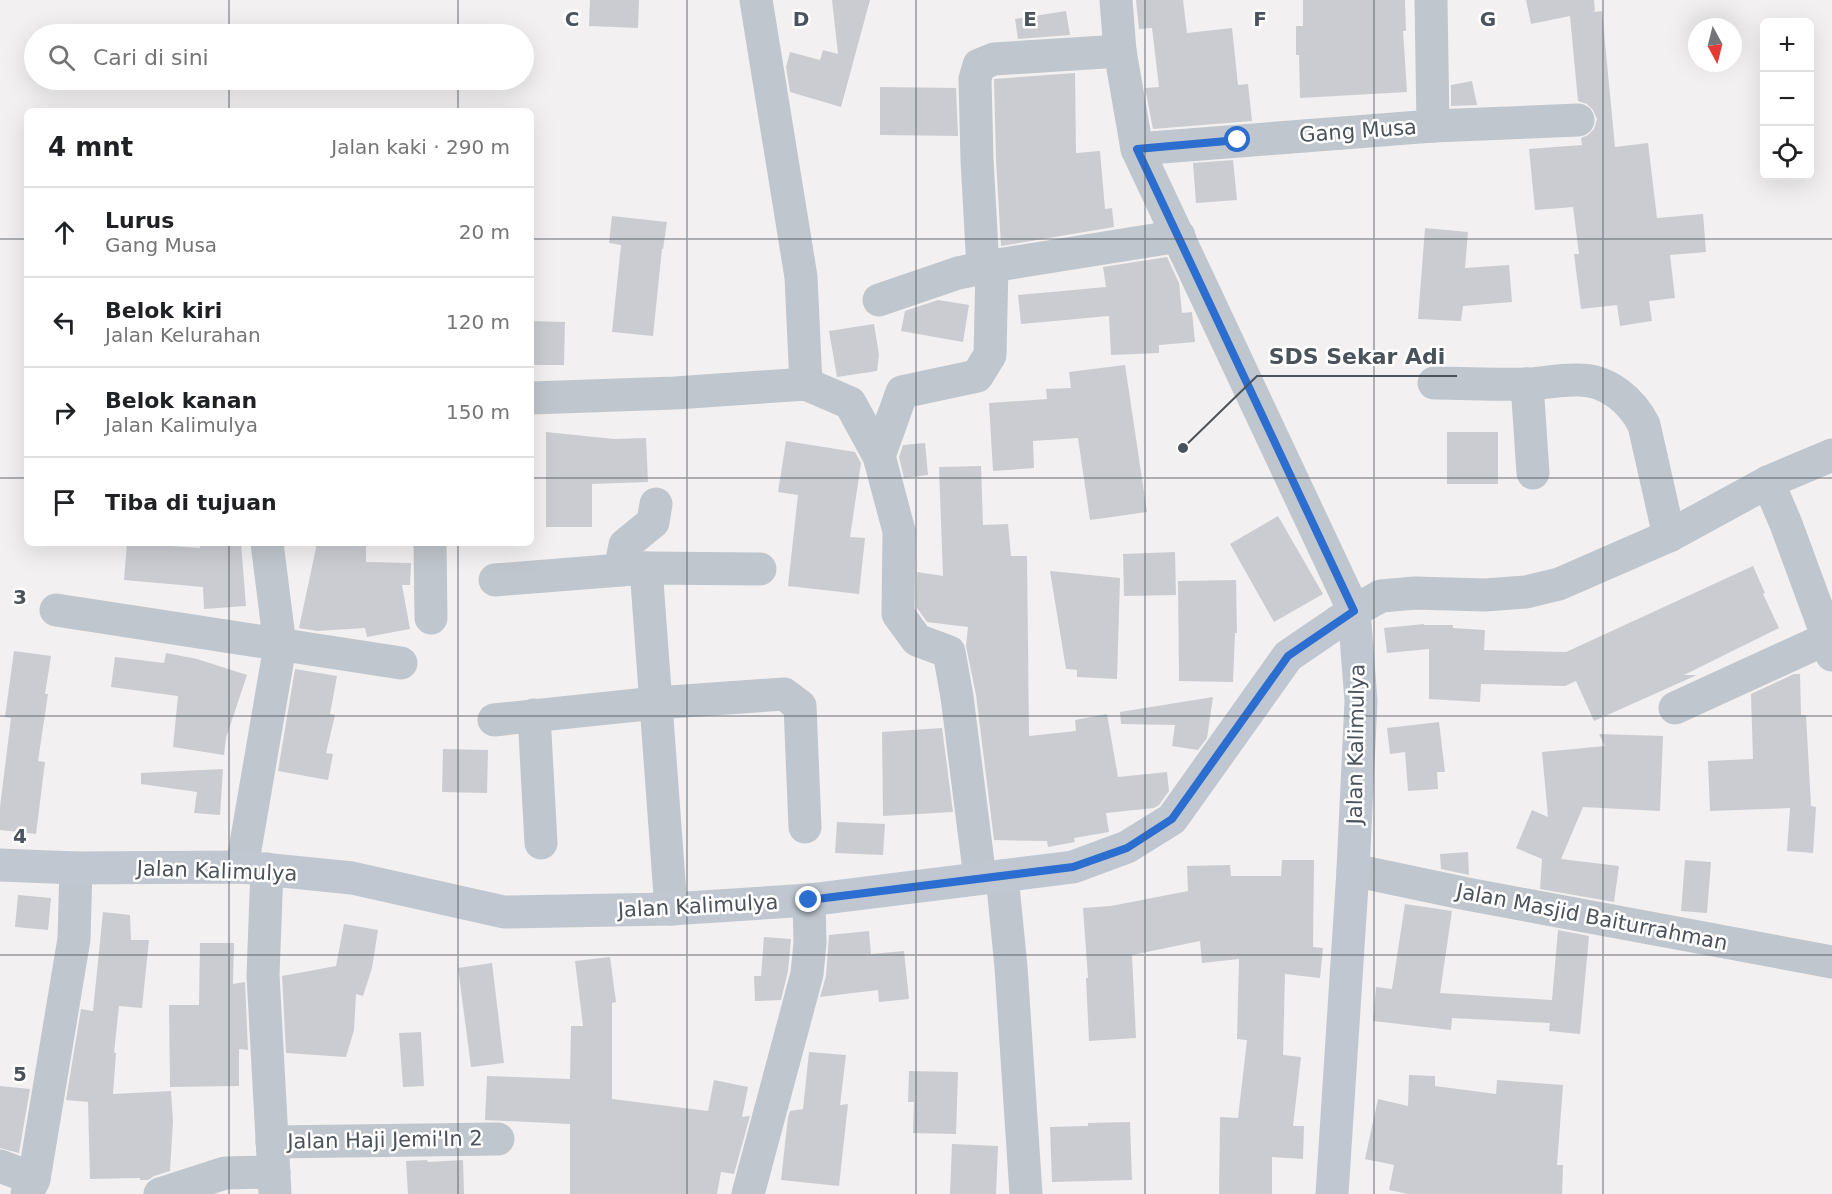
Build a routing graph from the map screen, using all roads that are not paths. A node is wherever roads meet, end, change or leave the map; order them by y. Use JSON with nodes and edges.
{"nodes":[{"id":1,"x":756,"y":0,"type":"edge"},
{"id":2,"x":1116,"y":0,"type":"edge"},
{"id":3,"x":1431,"y":0,"type":"edge"},
{"id":4,"x":1119,"y":51,"type":"junction"},
{"id":5,"x":1578,"y":120,"type":"dead end"},
{"id":6,"x":1433,"y":126,"type":"junction"},
{"id":7,"x":1137,"y":149,"type":"junction"},
{"id":8,"x":1179,"y":236,"type":"junction"},
{"id":9,"x":987,"y":267,"type":"junction"},
{"id":10,"x":879,"y":300,"type":"dead end"},
{"id":11,"x":1434,"y":383,"type":"dead end"},
{"id":12,"x":806,"y":384,"type":"junction"},
{"id":13,"x":1527,"y":384,"type":"junction"},
{"id":14,"x":534,"y":398,"type":"edge"},
{"id":15,"x":1832,"y":455,"type":"edge"},
{"id":16,"x":879,"y":456,"type":"junction"},
{"id":17,"x":1533,"y":473,"type":"dead end"},
{"id":18,"x":1768,"y":482,"type":"junction"},
{"id":19,"x":656,"y":504,"type":"dead end"},
{"id":20,"x":1669,"y":536,"type":"junction"},
{"id":21,"x":267,"y":546,"type":"edge"},
{"id":22,"x":430,"y":546,"type":"edge"},
{"id":23,"x":633,"y":569,"type":"junction"},
{"id":24,"x":760,"y":569,"type":"dead end"},
{"id":25,"x":495,"y":580,"type":"dead end"},
{"id":26,"x":56,"y":610,"type":"dead end"},
{"id":27,"x":1354,"y":611,"type":"junction"},
{"id":28,"x":431,"y":618,"type":"dead end"},
{"id":29,"x":280,"y":646,"type":"junction"},
{"id":30,"x":1830,"y":647,"type":"edge"},
{"id":31,"x":401,"y":663,"type":"dead end"},
{"id":32,"x":656,"y":703,"type":"junction"},
{"id":33,"x":1675,"y":708,"type":"dead end"},
{"id":34,"x":534,"y":715,"type":"junction"},
{"id":35,"x":494,"y":720,"type":"dead end"},
{"id":36,"x":805,"y":827,"type":"dead end"},
{"id":37,"x":541,"y":843,"type":"dead end"},
{"id":38,"x":0,"y":865,"type":"edge"},
{"id":39,"x":76,"y":868,"type":"junction"},
{"id":40,"x":254,"y":868,"type":"junction"},
{"id":41,"x":1353,"y":870,"type":"junction"},
{"id":42,"x":991,"y":877,"type":"junction"},
{"id":43,"x":809,"y":900,"type":"junction"},
{"id":44,"x":671,"y":909,"type":"junction"},
{"id":45,"x":1832,"y":962,"type":"edge"},
{"id":46,"x":498,"y":1139,"type":"dead end"},
{"id":47,"x":0,"y":1167,"type":"edge"},
{"id":48,"x":274,"y":1169,"type":"edge"},
{"id":49,"x":31,"y":1186,"type":"edge"},
{"id":50,"x":160,"y":1194,"type":"edge"},
{"id":51,"x":748,"y":1194,"type":"edge"},
{"id":52,"x":1026,"y":1194,"type":"edge"},
{"id":53,"x":1332,"y":1194,"type":"edge"}],
"edges":[{"from":1,"to":12,"type":"street"},
{"from":2,"to":4,"type":"street"},
{"from":3,"to":6,"type":"street"},
{"from":4,"to":7,"type":"street"},
{"from":4,"to":9,"type":"street"},
{"from":5,"to":6,"type":"street","name":"Gang Musa"},
{"from":6,"to":7,"type":"street","name":"Gang Musa"},
{"from":7,"to":8,"type":"street"},
{"from":8,"to":9,"type":"street"},
{"from":8,"to":27,"type":"street"},
{"from":9,"to":10,"type":"street"},
{"from":9,"to":16,"type":"street"},
{"from":11,"to":13,"type":"street"},
{"from":12,"to":14,"type":"street"},
{"from":12,"to":16,"type":"street"},
{"from":13,"to":17,"type":"street"},
{"from":13,"to":20,"type":"street"},
{"from":15,"to":18,"type":"street"},
{"from":16,"to":42,"type":"street"},
{"from":18,"to":20,"type":"street"},
{"from":18,"to":30,"type":"street"},
{"from":19,"to":23,"type":"street"},
{"from":20,"to":27,"type":"street"},
{"from":21,"to":29,"type":"street"},
{"from":22,"to":28,"type":"street"},
{"from":23,"to":24,"type":"street"},
{"from":23,"to":25,"type":"street"},
{"from":23,"to":32,"type":"street"},
{"from":26,"to":29,"type":"street"},
{"from":27,"to":41,"type":"street","name":"Jalan Kalimulya"},
{"from":27,"to":42,"type":"street","name":"Jalan Kalimulya"},
{"from":29,"to":31,"type":"street"},
{"from":29,"to":40,"type":"street"},
{"from":30,"to":33,"type":"street"},
{"from":32,"to":34,"type":"street"},
{"from":32,"to":36,"type":"street"},
{"from":32,"to":44,"type":"street"},
{"from":34,"to":35,"type":"street"},
{"from":34,"to":37,"type":"street"},
{"from":38,"to":39,"type":"street","name":"Jalan Kalimulya"},
{"from":39,"to":40,"type":"street","name":"Jalan Kalimulya"},
{"from":39,"to":49,"type":"street"},
{"from":40,"to":44,"type":"street","name":"Jalan Kalimulya"},
{"from":40,"to":48,"type":"street"},
{"from":41,"to":45,"type":"street","name":"Jalan Masjid Baiturrahman"},
{"from":41,"to":53,"type":"street","name":"Jalan Kalimulya"},
{"from":42,"to":43,"type":"street","name":"Jalan Kalimulya"},
{"from":42,"to":52,"type":"street"},
{"from":43,"to":44,"type":"street","name":"Jalan Kalimulya"},
{"from":43,"to":51,"type":"street"},
{"from":46,"to":48,"type":"street","name":"Jalan Haji Jemi'In 2"},
{"from":47,"to":49,"type":"street"},
{"from":48,"to":50,"type":"street","name":"Jalan Haji Jemi'In 2"}]}
